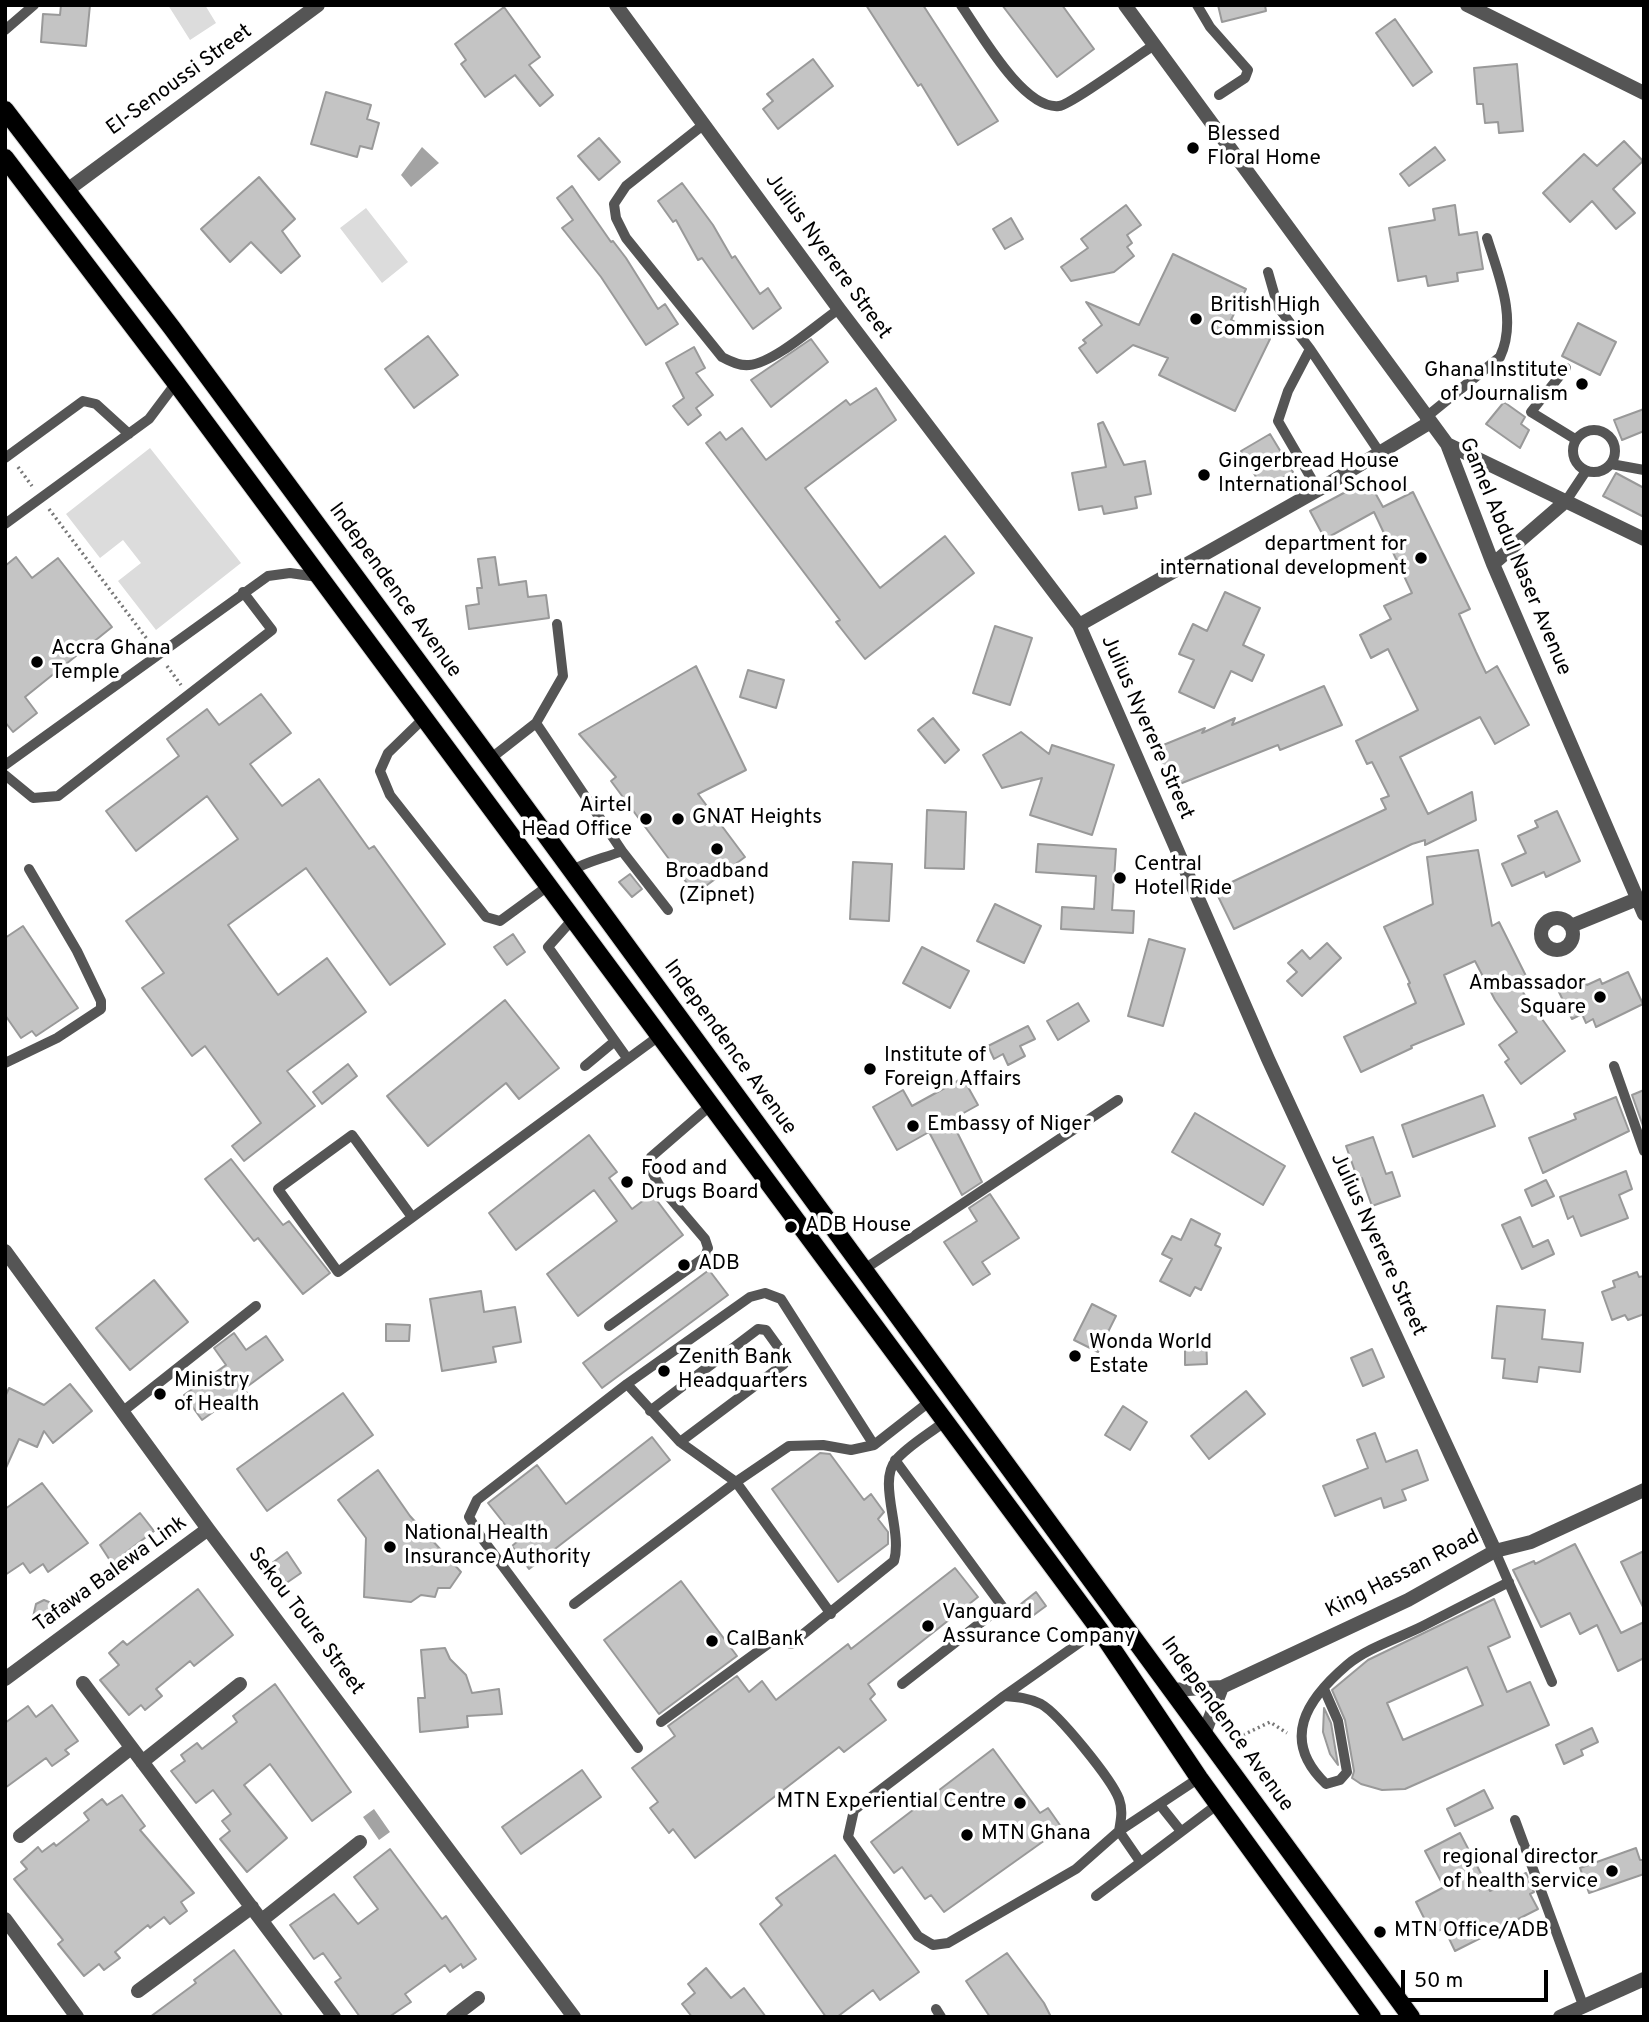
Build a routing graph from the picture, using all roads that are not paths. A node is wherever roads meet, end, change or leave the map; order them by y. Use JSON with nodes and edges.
{"nodes":[{"id":1,"x":34,"y":5,"type":"edge"},
{"id":2,"x":318,"y":5,"type":"edge"},
{"id":3,"x":616,"y":5,"type":"edge"},
{"id":4,"x":961,"y":5,"type":"edge"},
{"id":5,"x":1125,"y":5,"type":"edge"},
{"id":6,"x":1197,"y":5,"type":"edge"},
{"id":7,"x":1467,"y":5,"type":"edge"},
{"id":8,"x":5,"y":30,"type":"edge"},
{"id":9,"x":1154,"y":45,"type":"junction"},
{"id":10,"x":1644,"y":93,"type":"edge"},
{"id":11,"x":1219,"y":96,"type":"dead end"},
{"id":12,"x":5,"y":110,"type":"edge"},
{"id":13,"x":704,"y":125,"type":"junction"},
{"id":14,"x":5,"y":158,"type":"edge"},
{"id":15,"x":66,"y":191,"type":"junction"},
{"id":16,"x":1487,"y":238,"type":"dead end"},
{"id":17,"x":1268,"y":272,"type":"dead end"},
{"id":18,"x":839,"y":309,"type":"junction"},
{"id":19,"x":1311,"y":349,"type":"junction"},
{"id":20,"x":1566,"y":368,"type":"dead end"},
{"id":21,"x":176,"y":383,"type":"junction"},
{"id":22,"x":1427,"y":420,"type":"junction"},
{"id":23,"x":129,"y":434,"type":"junction"},
{"id":24,"x":1575,"y":439,"type":"junction"},
{"id":25,"x":1447,"y":444,"type":"junction"},
{"id":26,"x":1380,"y":453,"type":"junction"},
{"id":27,"x":7,"y":456,"type":"edge"},
{"id":28,"x":1611,"y":464,"type":"junction"},
{"id":29,"x":1644,"y":470,"type":"edge"},
{"id":30,"x":1586,"y":471,"type":"junction"},
{"id":31,"x":1318,"y":490,"type":"junction"},
{"id":32,"x":1566,"y":501,"type":"junction"},
{"id":33,"x":5,"y":524,"type":"edge"},
{"id":34,"x":1644,"y":539,"type":"edge"},
{"id":35,"x":1493,"y":564,"type":"junction"},
{"id":36,"x":318,"y":577,"type":"junction"},
{"id":37,"x":243,"y":592,"type":"junction"},
{"id":38,"x":557,"y":624,"type":"dead end"},
{"id":39,"x":1079,"y":625,"type":"junction"},
{"id":40,"x":423,"y":719,"type":"junction"},
{"id":41,"x":536,"y":723,"type":"junction"},
{"id":42,"x":490,"y":759,"type":"junction"},
{"id":43,"x":5,"y":765,"type":"edge"},
{"id":44,"x":5,"y":775,"type":"edge"},
{"id":45,"x":622,"y":851,"type":"junction"},
{"id":46,"x":29,"y":869,"type":"dead end"},
{"id":47,"x":571,"y":871,"type":"junction"},
{"id":48,"x":548,"y":886,"type":"junction"},
{"id":49,"x":1637,"y":899,"type":"junction"},
{"id":50,"x":668,"y":910,"type":"dead end"},
{"id":51,"x":1644,"y":914,"type":"edge"},
{"id":52,"x":572,"y":920,"type":"junction"},
{"id":53,"x":1571,"y":926,"type":"dead end"},
{"id":54,"x":659,"y":1036,"type":"junction"},
{"id":55,"x":615,"y":1041,"type":"junction"},
{"id":56,"x":627,"y":1058,"type":"junction"},
{"id":57,"x":5,"y":1063,"type":"edge"},
{"id":58,"x":585,"y":1066,"type":"dead end"},
{"id":59,"x":1614,"y":1066,"type":"dead end"},
{"id":60,"x":1118,"y":1100,"type":"dead end"},
{"id":61,"x":710,"y":1105,"type":"junction"},
{"id":62,"x":1644,"y":1151,"type":"edge"},
{"id":63,"x":412,"y":1217,"type":"junction"},
{"id":64,"x":5,"y":1251,"type":"edge"},
{"id":65,"x":863,"y":1270,"type":"junction"},
{"id":66,"x":256,"y":1306,"type":"dead end"},
{"id":67,"x":609,"y":1326,"type":"dead end"},
{"id":68,"x":627,"y":1384,"type":"junction"},
{"id":69,"x":929,"y":1402,"type":"junction"},
{"id":70,"x":650,"y":1411,"type":"junction"},
{"id":71,"x":122,"y":1412,"type":"junction"},
{"id":72,"x":944,"y":1422,"type":"junction"},
{"id":73,"x":680,"y":1443,"type":"junction"},
{"id":74,"x":874,"y":1445,"type":"junction"},
{"id":75,"x":895,"y":1460,"type":"junction"},
{"id":76,"x":736,"y":1482,"type":"junction"},
{"id":77,"x":1644,"y":1490,"type":"edge"},
{"id":78,"x":208,"y":1530,"type":"junction"},
{"id":79,"x":1495,"y":1551,"type":"junction"},
{"id":80,"x":1509,"y":1582,"type":"junction"},
{"id":81,"x":574,"y":1604,"type":"dead end"},
{"id":82,"x":831,"y":1614,"type":"junction"},
{"id":83,"x":1099,"y":1629,"type":"junction"},
{"id":84,"x":775,"y":1639,"type":"dead end"},
{"id":85,"x":791,"y":1644,"type":"dead end"},
{"id":86,"x":5,"y":1679,"type":"edge"},
{"id":87,"x":1552,"y":1682,"type":"dead end"},
{"id":88,"x":83,"y":1683,"type":"dead end"},
{"id":89,"x":240,"y":1684,"type":"dead end"},
{"id":90,"x":902,"y":1684,"type":"dead end"},
{"id":91,"x":1222,"y":1687,"type":"junction"},
{"id":92,"x":1324,"y":1689,"type":"junction"},
{"id":93,"x":1171,"y":1690,"type":"junction"},
{"id":94,"x":1004,"y":1696,"type":"junction"},
{"id":95,"x":661,"y":1722,"type":"dead end"},
{"id":96,"x":1204,"y":1734,"type":"junction"},
{"id":97,"x":131,"y":1748,"type":"junction"},
{"id":98,"x":638,"y":1748,"type":"dead end"},
{"id":99,"x":142,"y":1762,"type":"junction"},
{"id":100,"x":1199,"y":1778,"type":"junction"},
{"id":101,"x":1218,"y":1804,"type":"junction"},
{"id":102,"x":1160,"y":1805,"type":"junction"},
{"id":103,"x":1515,"y":1820,"type":"dead end"},
{"id":104,"x":1180,"y":1830,"type":"junction"},
{"id":105,"x":1119,"y":1831,"type":"junction"},
{"id":106,"x":20,"y":1836,"type":"dead end"},
{"id":107,"x":360,"y":1842,"type":"dead end"},
{"id":108,"x":1139,"y":1860,"type":"junction"},
{"id":109,"x":1096,"y":1896,"type":"dead end"},
{"id":110,"x":252,"y":1907,"type":"junction"},
{"id":111,"x":5,"y":1919,"type":"edge"},
{"id":112,"x":261,"y":1920,"type":"junction"},
{"id":113,"x":1644,"y":1979,"type":"edge"},
{"id":114,"x":138,"y":1991,"type":"dead end"},
{"id":115,"x":478,"y":1998,"type":"dead end"},
{"id":116,"x":1583,"y":2005,"type":"junction"},
{"id":117,"x":77,"y":2017,"type":"edge"},
{"id":118,"x":334,"y":2017,"type":"edge"},
{"id":119,"x":453,"y":2017,"type":"edge"},
{"id":120,"x":574,"y":2017,"type":"edge"},
{"id":121,"x":1373,"y":2017,"type":"edge"},
{"id":122,"x":1411,"y":2017,"type":"edge"},
{"id":123,"x":1560,"y":2017,"type":"edge"}],
"edges":[{"from":1,"to":8,"type":"lane"},
{"from":2,"to":15,"type":"street","name":"El-Senoussi Street"},
{"from":3,"to":13,"type":"street","name":"Julius Nyerere Street"},
{"from":4,"to":9,"type":"lane"},
{"from":5,"to":9,"type":"street","name":"Gamel Abdul Naser Avenue"},
{"from":6,"to":11,"type":"lane"},
{"from":7,"to":10,"type":"street"},
{"from":9,"to":22,"type":"street","name":"Gamel Abdul Naser Avenue"},
{"from":12,"to":15,"type":"main road","name":"Independence Avenue"},
{"from":13,"to":18,"type":"street","name":"Julius Nyerere Street"},
{"from":13,"to":18,"type":"lane"},
{"from":14,"to":21,"type":"main road"},
{"from":15,"to":42,"type":"main road","name":"Independence Avenue"},
{"from":16,"to":22,"type":"lane"},
{"from":17,"to":19,"type":"lane"},
{"from":18,"to":39,"type":"street","name":"Julius Nyerere Street"},
{"from":19,"to":26,"type":"lane"},
{"from":19,"to":31,"type":"lane"},
{"from":20,"to":24,"type":"lane"},
{"from":21,"to":23,"type":"lane"},
{"from":21,"to":36,"type":"main road"},
{"from":22,"to":25,"type":"street","name":"Gamel Abdul Naser Avenue"},
{"from":22,"to":26,"type":"street"},
{"from":23,"to":27,"type":"lane"},
{"from":23,"to":33,"type":"lane"},
{"from":24,"to":28,"type":"lane"},
{"from":24,"to":30,"type":"lane"},
{"from":25,"to":32,"type":"street"},
{"from":25,"to":35,"type":"street","name":"Gamel Abdul Naser Avenue"},
{"from":26,"to":31,"type":"street"},
{"from":28,"to":29,"type":"lane"},
{"from":28,"to":30,"type":"lane"},
{"from":30,"to":32,"type":"lane"},
{"from":31,"to":39,"type":"street"},
{"from":32,"to":34,"type":"street"},
{"from":32,"to":35,"type":"street"},
{"from":35,"to":49,"type":"street","name":"Gamel Abdul Naser Avenue"},
{"from":36,"to":37,"type":"lane"},
{"from":36,"to":40,"type":"main road"},
{"from":37,"to":43,"type":"lane"},
{"from":37,"to":44,"type":"lane"},
{"from":38,"to":41,"type":"lane"},
{"from":39,"to":79,"type":"street","name":"Julius Nyerere Street"},
{"from":40,"to":48,"type":"main road"},
{"from":40,"to":48,"type":"lane"},
{"from":41,"to":42,"type":"lane"},
{"from":41,"to":45,"type":"lane"},
{"from":42,"to":47,"type":"main road","name":"Independence Avenue"},
{"from":45,"to":47,"type":"lane"},
{"from":45,"to":50,"type":"lane"},
{"from":46,"to":57,"type":"lane"},
{"from":47,"to":65,"type":"main road","name":"Independence Avenue"},
{"from":48,"to":52,"type":"main road"},
{"from":49,"to":51,"type":"street","name":"Gamel Abdul Naser Avenue"},
{"from":49,"to":53,"type":"street"},
{"from":52,"to":54,"type":"main road"},
{"from":52,"to":55,"type":"lane"},
{"from":54,"to":56,"type":"lane"},
{"from":54,"to":61,"type":"main road"},
{"from":55,"to":56,"type":"lane"},
{"from":55,"to":58,"type":"lane"},
{"from":56,"to":63,"type":"lane"},
{"from":59,"to":62,"type":"lane"},
{"from":60,"to":65,"type":"lane"},
{"from":61,"to":67,"type":"lane"},
{"from":61,"to":69,"type":"main road"},
{"from":63,"to":63,"type":"lane"},
{"from":64,"to":71,"type":"street","name":"Sekou Toure Street"},
{"from":65,"to":93,"type":"main road","name":"Independence Avenue"},
{"from":66,"to":71,"type":"lane"},
{"from":68,"to":70,"type":"lane"},
{"from":68,"to":74,"type":"lane"},
{"from":68,"to":98,"type":"lane"},
{"from":69,"to":72,"type":"main road"},
{"from":69,"to":74,"type":"lane"},
{"from":70,"to":73,"type":"lane"},
{"from":70,"to":73,"type":"lane"},
{"from":71,"to":78,"type":"street","name":"Sekou Toure Street"},
{"from":72,"to":75,"type":"lane"},
{"from":72,"to":83,"type":"main road"},
{"from":73,"to":76,"type":"lane"},
{"from":74,"to":76,"type":"lane"},
{"from":75,"to":82,"type":"lane"},
{"from":75,"to":90,"type":"lane"},
{"from":76,"to":81,"type":"lane"},
{"from":76,"to":82,"type":"lane"},
{"from":77,"to":79,"type":"street","name":"King Hassan Road"},
{"from":78,"to":86,"type":"street","name":"Tafawa Balewa Link"},
{"from":78,"to":120,"type":"street","name":"Sekou Toure Street"},
{"from":79,"to":80,"type":"lane"},
{"from":79,"to":91,"type":"street","name":"King Hassan Road"},
{"from":80,"to":87,"type":"lane"},
{"from":80,"to":92,"type":"lane"},
{"from":82,"to":85,"type":"lane"},
{"from":83,"to":94,"type":"lane"},
{"from":83,"to":100,"type":"main road"},
{"from":84,"to":95,"type":"lane"},
{"from":88,"to":97,"type":"street"},
{"from":89,"to":99,"type":"street"},
{"from":91,"to":93,"type":"street","name":"King Hassan Road"},
{"from":91,"to":96,"type":"street"},
{"from":92,"to":92,"type":"lane"},
{"from":93,"to":96,"type":"main road","name":"Independence Avenue"},
{"from":94,"to":105,"type":"lane"},
{"from":94,"to":105,"type":"lane"},
{"from":96,"to":122,"type":"main road","name":"Independence Avenue"},
{"from":97,"to":99,"type":"street"},
{"from":97,"to":106,"type":"street"},
{"from":99,"to":110,"type":"street"},
{"from":100,"to":101,"type":"main road"},
{"from":100,"to":102,"type":"lane"},
{"from":101,"to":104,"type":"lane"},
{"from":101,"to":121,"type":"main road"},
{"from":102,"to":104,"type":"lane"},
{"from":102,"to":105,"type":"lane"},
{"from":103,"to":116,"type":"lane"},
{"from":104,"to":108,"type":"lane"},
{"from":105,"to":108,"type":"lane"},
{"from":107,"to":112,"type":"street"},
{"from":108,"to":109,"type":"lane"},
{"from":110,"to":112,"type":"street"},
{"from":110,"to":114,"type":"street"},
{"from":111,"to":117,"type":"street"},
{"from":112,"to":118,"type":"street"},
{"from":113,"to":116,"type":"street"},
{"from":115,"to":119,"type":"street"},
{"from":116,"to":123,"type":"street"}]}
